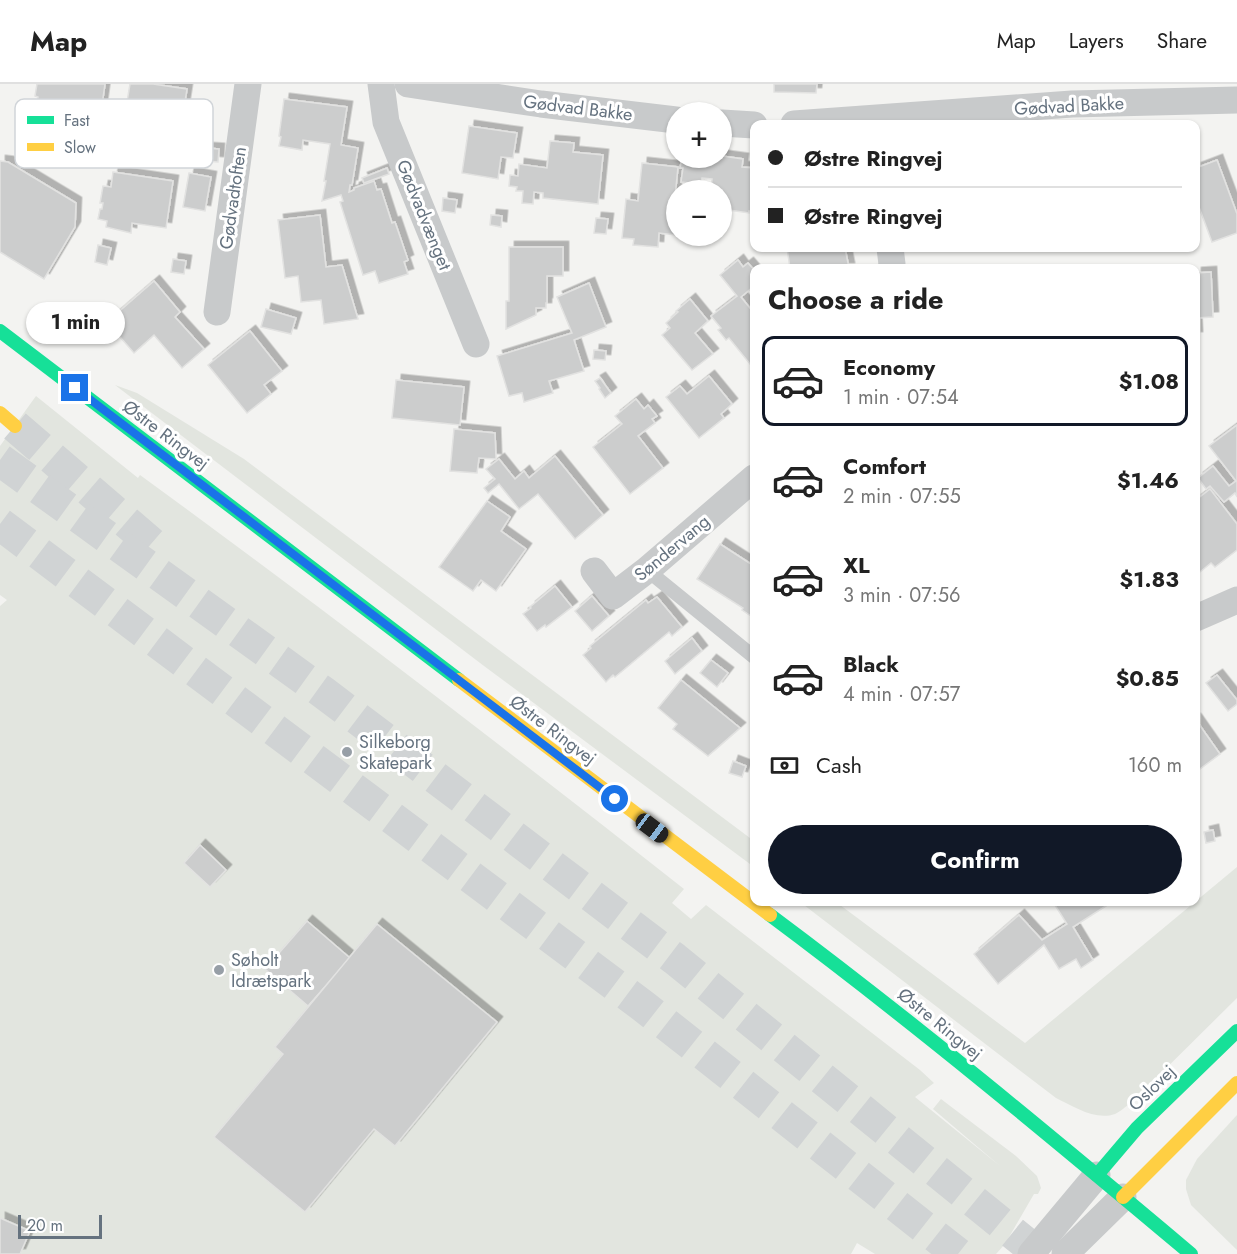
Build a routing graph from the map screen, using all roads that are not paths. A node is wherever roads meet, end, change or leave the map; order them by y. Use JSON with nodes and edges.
{"nodes":[{"id":1,"x":248,"y":84,"type":"edge"},
{"id":2,"x":381,"y":84,"type":"edge"},
{"id":3,"x":408,"y":84,"type":"edge"},
{"id":4,"x":543,"y":94,"type":"edge"},
{"id":5,"x":1237,"y":100,"type":"edge"},
{"id":6,"x":666,"y":118,"type":"edge"},
{"id":7,"x":890,"y":120,"type":"edge"},
{"id":8,"x":732,"y":124,"type":"edge"},
{"id":9,"x":750,"y":125,"type":"edge"},
{"id":10,"x":217,"y":312,"type":"dead end"},
{"id":11,"x":0,"y":331,"type":"edge"},
{"id":12,"x":476,"y":344,"type":"dead end"},
{"id":13,"x":0,"y":413,"type":"edge"},
{"id":14,"x":15,"y":426,"type":"tunnel mouth"},
{"id":15,"x":750,"y":481,"type":"edge"},
{"id":16,"x":647,"y":570,"type":"junction"},
{"id":17,"x":594,"y":571,"type":"dead end"},
{"id":18,"x":1237,"y":600,"type":"edge"},
{"id":19,"x":1200,"y":616,"type":"edge"},
{"id":20,"x":750,"y":654,"type":"edge"},
{"id":21,"x":750,"y":900,"type":"edge"},
{"id":22,"x":758,"y":906,"type":"edge"},
{"id":23,"x":1237,"y":1031,"type":"edge"},
{"id":24,"x":1237,"y":1083,"type":"edge"},
{"id":25,"x":1097,"y":1175,"type":"junction"},
{"id":26,"x":1123,"y":1197,"type":"junction"},
{"id":27,"x":1031,"y":1254,"type":"edge"},
{"id":28,"x":1065,"y":1254,"type":"edge"},
{"id":29,"x":1191,"y":1254,"type":"edge"}],
"edges":[{"from":1,"to":10,"type":"street","name":"Gødvadtoften"},
{"from":2,"to":12,"type":"street","name":"Gødvadvænget"},
{"from":3,"to":4,"type":"street","name":"Gødvad Bakke"},
{"from":4,"to":6,"type":"street","name":"Gødvad Bakke"},
{"from":5,"to":7,"type":"street","name":"Gødvad Bakke"},
{"from":8,"to":9,"type":"street"},
{"from":11,"to":21,"type":"main road","name":"Østre Ringvej"},
{"from":13,"to":14,"type":"main road"},
{"from":15,"to":16,"type":"street","name":"Søndervang"},
{"from":16,"to":17,"type":"street","name":"Søndervang"},
{"from":16,"to":20,"type":"lane"},
{"from":18,"to":19,"type":"street"},
{"from":22,"to":25,"type":"main road","name":"Østre Ringvej"},
{"from":23,"to":25,"type":"main road","name":"Oslovej"},
{"from":24,"to":26,"type":"main road"},
{"from":25,"to":26,"type":"main road","name":"Østre Ringvej"},
{"from":25,"to":27,"type":"street"},
{"from":26,"to":28,"type":"street"},
{"from":26,"to":29,"type":"main road","name":"Østre Ringvej"}]}
